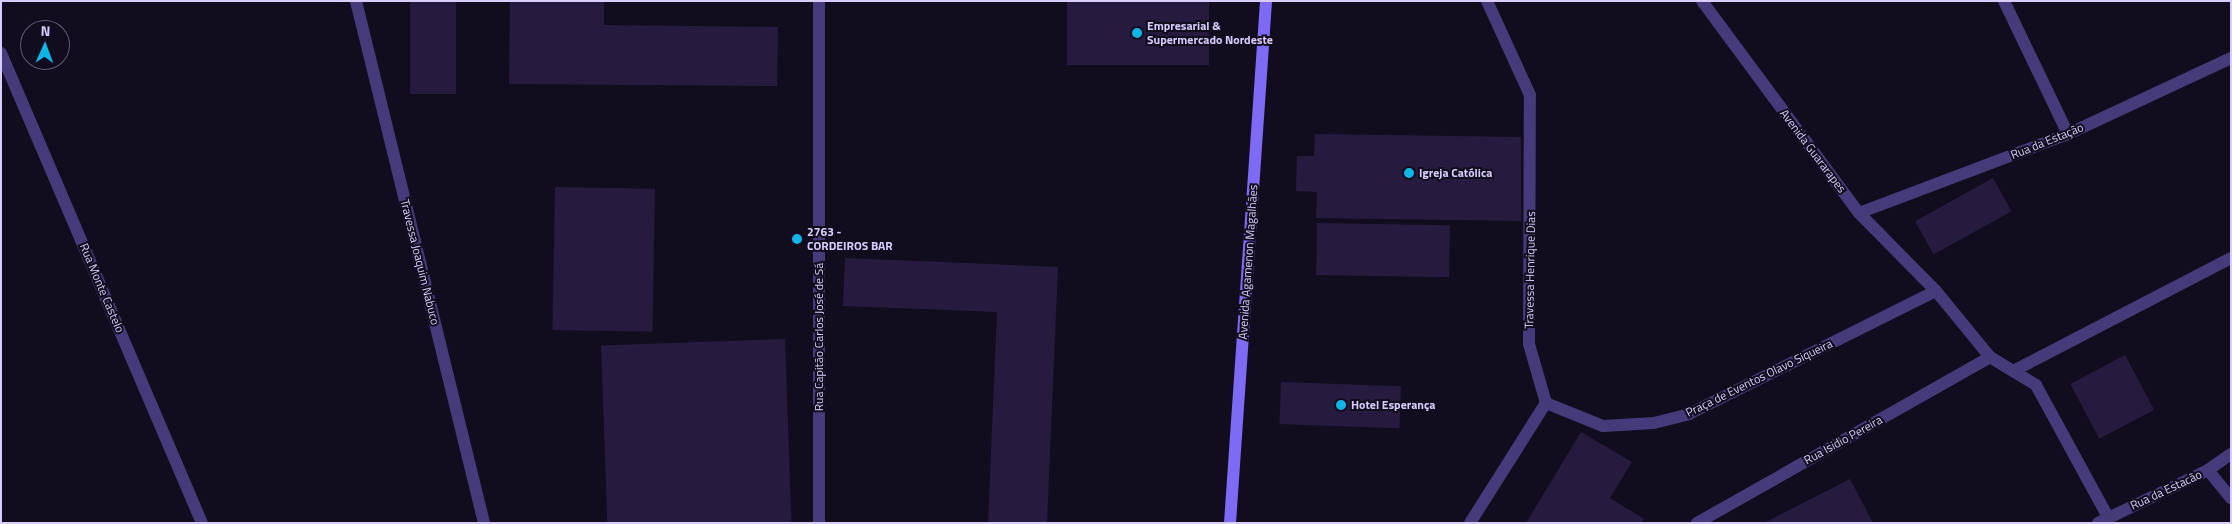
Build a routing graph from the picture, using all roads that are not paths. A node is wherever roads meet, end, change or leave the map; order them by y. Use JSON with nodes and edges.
{"nodes":[{"id":1,"x":356,"y":1,"type":"edge"},
{"id":2,"x":819,"y":1,"type":"edge"},
{"id":3,"x":1266,"y":1,"type":"edge"},
{"id":4,"x":1487,"y":1,"type":"edge"},
{"id":5,"x":1702,"y":1,"type":"edge"},
{"id":6,"x":2004,"y":1,"type":"edge"},
{"id":7,"x":1,"y":53,"type":"edge"},
{"id":8,"x":2231,"y":58,"type":"edge"},
{"id":9,"x":2068,"y":134,"type":"junction"},
{"id":10,"x":1859,"y":212,"type":"junction"},
{"id":11,"x":2231,"y":258,"type":"edge"},
{"id":12,"x":1936,"y":291,"type":"junction"},
{"id":13,"x":1990,"y":357,"type":"junction"},
{"id":14,"x":2015,"y":370,"type":"junction"},
{"id":15,"x":1546,"y":403,"type":"junction"},
{"id":16,"x":2231,"y":454,"type":"edge"},
{"id":17,"x":2208,"y":470,"type":"junction"},
{"id":18,"x":2231,"y":498,"type":"edge"},
{"id":19,"x":2103,"y":520,"type":"edge"},
{"id":20,"x":202,"y":523,"type":"edge"},
{"id":21,"x":484,"y":523,"type":"edge"},
{"id":22,"x":818,"y":523,"type":"edge"},
{"id":23,"x":1230,"y":523,"type":"edge"},
{"id":24,"x":1470,"y":523,"type":"edge"},
{"id":25,"x":1697,"y":523,"type":"edge"}],
"edges":[{"from":1,"to":21,"type":"street","name":"Travessa Joaquim Nabuco"},
{"from":2,"to":22,"type":"street","name":"Rua Capitão Carlos José de Sá"},
{"from":3,"to":23,"type":"main road","name":"Avenida Agamenon Magalhães"},
{"from":4,"to":15,"type":"street","name":"Travessa Henrique Dias"},
{"from":5,"to":10,"type":"street","name":"Avenida Guararapes"},
{"from":6,"to":9,"type":"street"},
{"from":7,"to":20,"type":"street","name":"Rua Monte Castelo"},
{"from":8,"to":9,"type":"street","name":"Rua da Estação"},
{"from":9,"to":10,"type":"street","name":"Rua da Estação"},
{"from":10,"to":12,"type":"street","name":"Avenida Guararapes"},
{"from":11,"to":14,"type":"street"},
{"from":12,"to":13,"type":"street","name":"Avenida Guararapes"},
{"from":12,"to":15,"type":"street","name":"Praça de Eventos Olavo Siqueira"},
{"from":13,"to":14,"type":"street"},
{"from":13,"to":25,"type":"street","name":"Rua Isidio Pereira"},
{"from":14,"to":19,"type":"street"},
{"from":15,"to":24,"type":"street"},
{"from":16,"to":17,"type":"street","name":"Rua da Estacão"},
{"from":17,"to":18,"type":"street"},
{"from":17,"to":19,"type":"street","name":"Rua da Estacão"}]}
